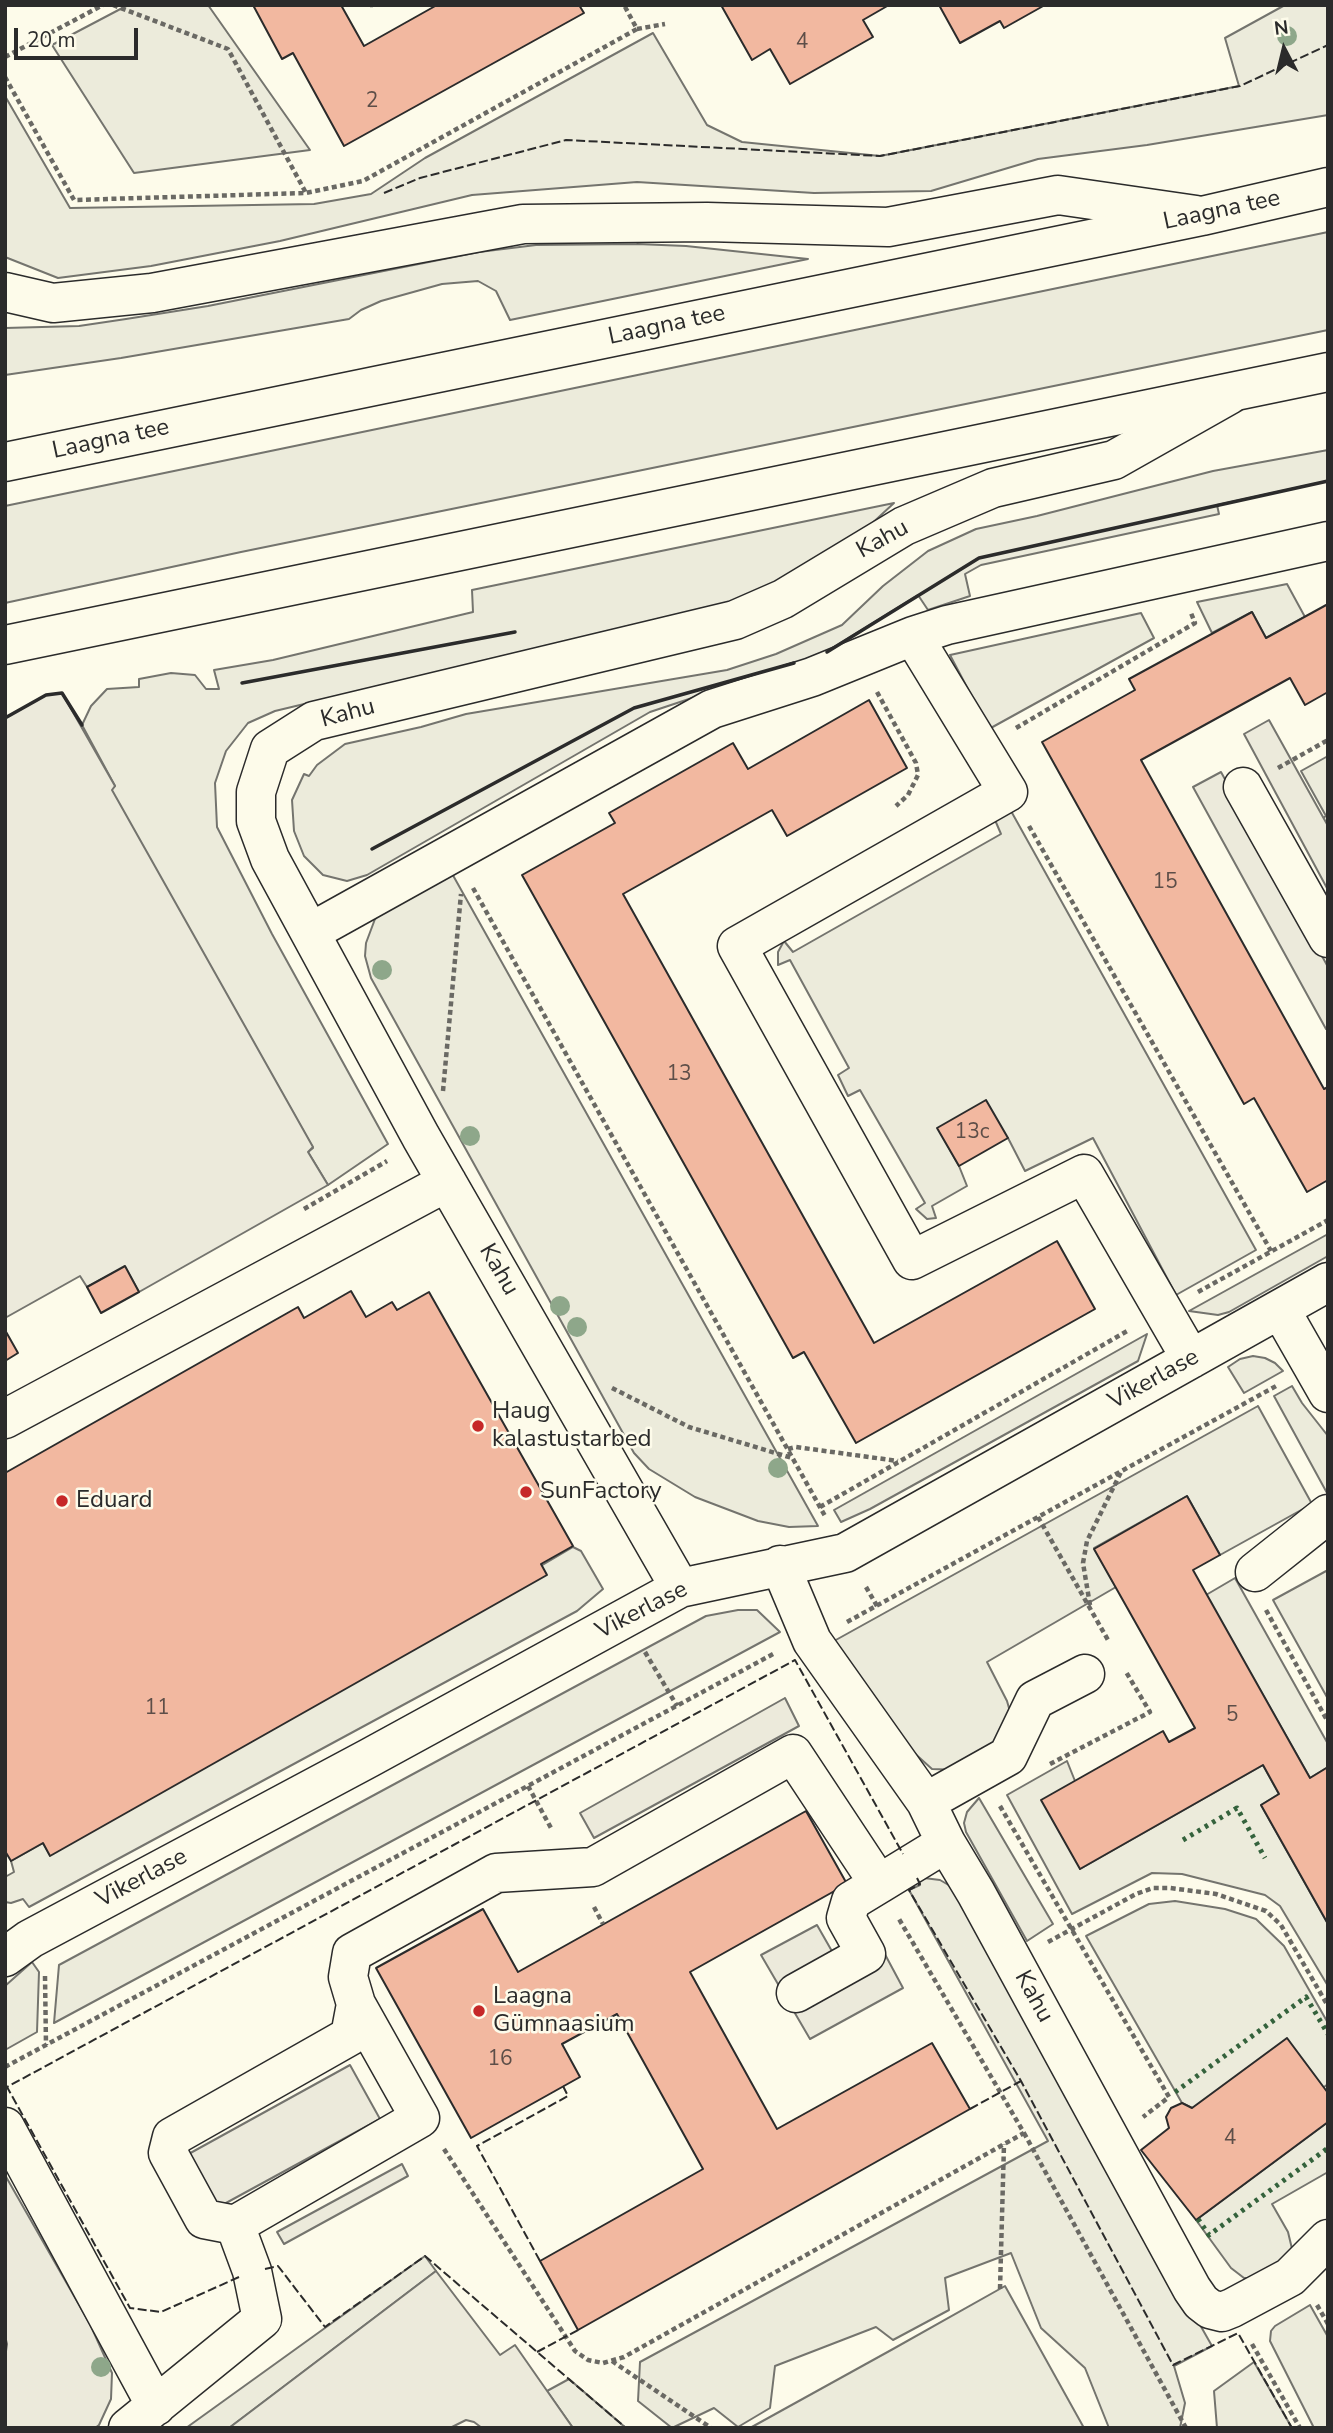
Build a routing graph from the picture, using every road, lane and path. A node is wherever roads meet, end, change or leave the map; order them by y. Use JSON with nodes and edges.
{"nodes":[{"id":1,"x":103,"y":5,"type":"edge"},
{"id":2,"x":113,"y":5,"type":"edge"},
{"id":3,"x":624,"y":5,"type":"edge"},
{"id":4,"x":665,"y":24,"type":"dead end"},
{"id":5,"x":637,"y":29,"type":"junction"},
{"id":6,"x":5,"y":57,"type":"edge"},
{"id":7,"x":5,"y":77,"type":"edge"},
{"id":8,"x":1328,"y":187,"type":"edge"},
{"id":9,"x":306,"y":193,"type":"junction"},
{"id":10,"x":1202,"y":216,"type":"junction"},
{"id":11,"x":5,"y":292,"type":"edge"},
{"id":12,"x":1328,"y":372,"type":"edge"},
{"id":13,"x":1236,"y":391,"type":"junction"},
{"id":14,"x":5,"y":462,"type":"edge"},
{"id":15,"x":1328,"y":541,"type":"edge"},
{"id":16,"x":1190,"y":611,"type":"dead end"},
{"id":17,"x":913,"y":636,"type":"junction"},
{"id":18,"x":5,"y":645,"type":"edge"},
{"id":19,"x":872,"y":682,"type":"dead end"},
{"id":20,"x":1012,"y":730,"type":"dead end"},
{"id":21,"x":1328,"y":740,"type":"edge"},
{"id":22,"x":1244,"y":788,"type":"joint"},
{"id":23,"x":888,"y":814,"type":"dead end"},
{"id":24,"x":1029,"y":825,"type":"dead end"},
{"id":25,"x":458,"y":862,"type":"junction"},
{"id":26,"x":310,"y":932,"type":"junction"},
{"id":27,"x":1328,"y":938,"type":"edge"},
{"id":28,"x":421,"y":1137,"type":"junction"},
{"id":29,"x":447,"y":1182,"type":"junction"},
{"id":30,"x":1328,"y":1220,"type":"edge"},
{"id":31,"x":1271,"y":1251,"type":"junction"},
{"id":32,"x":1328,"y":1282,"type":"edge"},
{"id":33,"x":1280,"y":1309,"type":"junction"},
{"id":34,"x":1163,"y":1311,"type":"junction"},
{"id":35,"x":1191,"y":1359,"type":"junction"},
{"id":36,"x":1320,"y":1379,"type":"edge"},
{"id":37,"x":608,"y":1386,"type":"dead end"},
{"id":38,"x":5,"y":1419,"type":"edge"},
{"id":39,"x":788,"y":1449,"type":"junction"},
{"id":40,"x":793,"y":1458,"type":"junction"},
{"id":41,"x":899,"y":1461,"type":"junction"},
{"id":42,"x":1121,"y":1471,"type":"junction"},
{"id":43,"x":820,"y":1507,"type":"junction"},
{"id":44,"x":1328,"y":1514,"type":"edge"},
{"id":45,"x":1038,"y":1517,"type":"junction"},
{"id":46,"x":845,"y":1553,"type":"junction"},
{"id":47,"x":780,"y":1565,"type":"junction"},
{"id":48,"x":1255,"y":1572,"type":"joint"},
{"id":49,"x":680,"y":1588,"type":"junction"},
{"id":50,"x":1090,"y":1608,"type":"junction"},
{"id":51,"x":625,"y":1618,"type":"junction"},
{"id":52,"x":812,"y":1641,"type":"junction"},
{"id":53,"x":1110,"y":1643,"type":"dead end"},
{"id":54,"x":1123,"y":1666,"type":"dead end"},
{"id":55,"x":1085,"y":1674,"type":"dead end"},
{"id":56,"x":677,"y":1706,"type":"junction"},
{"id":57,"x":1328,"y":1722,"type":"edge"},
{"id":58,"x":1041,"y":1769,"type":"dead end"},
{"id":59,"x":926,"y":1802,"type":"junction"},
{"id":60,"x":999,"y":1805,"type":"dead end"},
{"id":61,"x":946,"y":1843,"type":"junction"},
{"id":62,"x":879,"y":1884,"type":"junction"},
{"id":63,"x":1072,"y":1928,"type":"junction"},
{"id":64,"x":5,"y":1957,"type":"edge"},
{"id":65,"x":1013,"y":1961,"type":"junction"},
{"id":66,"x":796,"y":1993,"type":"dead end"},
{"id":67,"x":356,"y":2004,"type":"junction"},
{"id":68,"x":1328,"y":2006,"type":"edge"},
{"id":69,"x":5,"y":2067,"type":"edge"},
{"id":70,"x":420,"y":2118,"type":"junction"},
{"id":71,"x":1133,"y":2125,"type":"dead end"},
{"id":72,"x":5,"y":2127,"type":"edge"},
{"id":73,"x":1024,"y":2133,"type":"junction"},
{"id":74,"x":1004,"y":2143,"type":"junction"},
{"id":75,"x":234,"y":2225,"type":"junction"},
{"id":76,"x":1328,"y":2239,"type":"edge"},
{"id":77,"x":1000,"y":2289,"type":"dead end"},
{"id":78,"x":1313,"y":2298,"type":"dead end"},
{"id":79,"x":1232,"y":2308,"type":"junction"},
{"id":80,"x":1328,"y":2324,"type":"edge"},
{"id":81,"x":612,"y":2360,"type":"junction"},
{"id":82,"x":142,"y":2417,"type":"edge"},
{"id":83,"x":711,"y":2428,"type":"edge"},
{"id":84,"x":1186,"y":2428,"type":"edge"},
{"id":85,"x":1300,"y":2428,"type":"edge"}],
"edges":[{"from":1,"to":6,"type":"path"},
{"from":2,"to":9,"type":"path"},
{"from":3,"to":5,"type":"path"},
{"from":4,"to":5,"type":"path"},
{"from":5,"to":9,"type":"path"},
{"from":7,"to":9,"type":"path"},
{"from":8,"to":10,"type":"street","name":"Laagna tee"},
{"from":10,"to":11,"type":"street"},
{"from":10,"to":14,"type":"street","name":"Laagna tee"},
{"from":12,"to":13,"type":"street"},
{"from":13,"to":18,"type":"street"},
{"from":13,"to":26,"type":"street","name":"Kahu"},
{"from":15,"to":17,"type":"street"},
{"from":16,"to":20,"type":"path"},
{"from":17,"to":25,"type":"street"},
{"from":17,"to":34,"type":"street"},
{"from":19,"to":23,"type":"path"},
{"from":21,"to":22,"type":"path"},
{"from":22,"to":27,"type":"street"},
{"from":24,"to":31,"type":"path"},
{"from":25,"to":26,"type":"street"},
{"from":25,"to":28,"type":"path"},
{"from":25,"to":39,"type":"path"},
{"from":26,"to":28,"type":"street","name":"Kahu"},
{"from":28,"to":29,"type":"street","name":"Kahu"},
{"from":29,"to":38,"type":"street"},
{"from":29,"to":49,"type":"street","name":"Kahu"},
{"from":30,"to":31,"type":"path"},
{"from":31,"to":34,"type":"path"},
{"from":32,"to":33,"type":"street","name":"Vikerlase"},
{"from":33,"to":35,"type":"street","name":"Vikerlase"},
{"from":33,"to":36,"type":"street"},
{"from":34,"to":35,"type":"street"},
{"from":34,"to":41,"type":"path"},
{"from":35,"to":46,"type":"street","name":"Vikerlase"},
{"from":36,"to":42,"type":"path"},
{"from":37,"to":40,"type":"path"},
{"from":39,"to":40,"type":"path"},
{"from":39,"to":41,"type":"path"},
{"from":40,"to":43,"type":"path"},
{"from":41,"to":43,"type":"path"},
{"from":42,"to":45,"type":"path"},
{"from":42,"to":50,"type":"path"},
{"from":43,"to":46,"type":"path"},
{"from":44,"to":48,"type":"street"},
{"from":45,"to":50,"type":"path"},
{"from":45,"to":52,"type":"path"},
{"from":46,"to":47,"type":"street","name":"Vikerlase"},
{"from":47,"to":49,"type":"street","name":"Vikerlase"},
{"from":47,"to":52,"type":"street","name":"Kahu"},
{"from":48,"to":57,"type":"path"},
{"from":49,"to":51,"type":"street","name":"Vikerlase"},
{"from":50,"to":53,"type":"path"},
{"from":51,"to":56,"type":"path"},
{"from":51,"to":64,"type":"street","name":"Vikerlase"},
{"from":52,"to":56,"type":"path"},
{"from":52,"to":59,"type":"street","name":"Kahu"},
{"from":54,"to":58,"type":"path"},
{"from":55,"to":59,"type":"street"},
{"from":56,"to":69,"type":"path"},
{"from":59,"to":61,"type":"street","name":"Kahu"},
{"from":60,"to":63,"type":"path"},
{"from":61,"to":62,"type":"street"},
{"from":61,"to":65,"type":"street","name":"Kahu"},
{"from":62,"to":66,"type":"street"},
{"from":62,"to":67,"type":"street"},
{"from":62,"to":73,"type":"path"},
{"from":63,"to":65,"type":"path"},
{"from":63,"to":68,"type":"path"},
{"from":63,"to":71,"type":"path"},
{"from":65,"to":79,"type":"street","name":"Kahu"},
{"from":67,"to":70,"type":"street"},
{"from":67,"to":75,"type":"street"},
{"from":70,"to":75,"type":"street"},
{"from":70,"to":81,"type":"path"},
{"from":72,"to":82,"type":"street"},
{"from":73,"to":74,"type":"path"},
{"from":73,"to":84,"type":"path"},
{"from":74,"to":77,"type":"path"},
{"from":74,"to":81,"type":"path"},
{"from":75,"to":82,"type":"street"},
{"from":76,"to":79,"type":"street"},
{"from":78,"to":80,"type":"path"},
{"from":79,"to":85,"type":"path"},
{"from":81,"to":83,"type":"path"}]}
